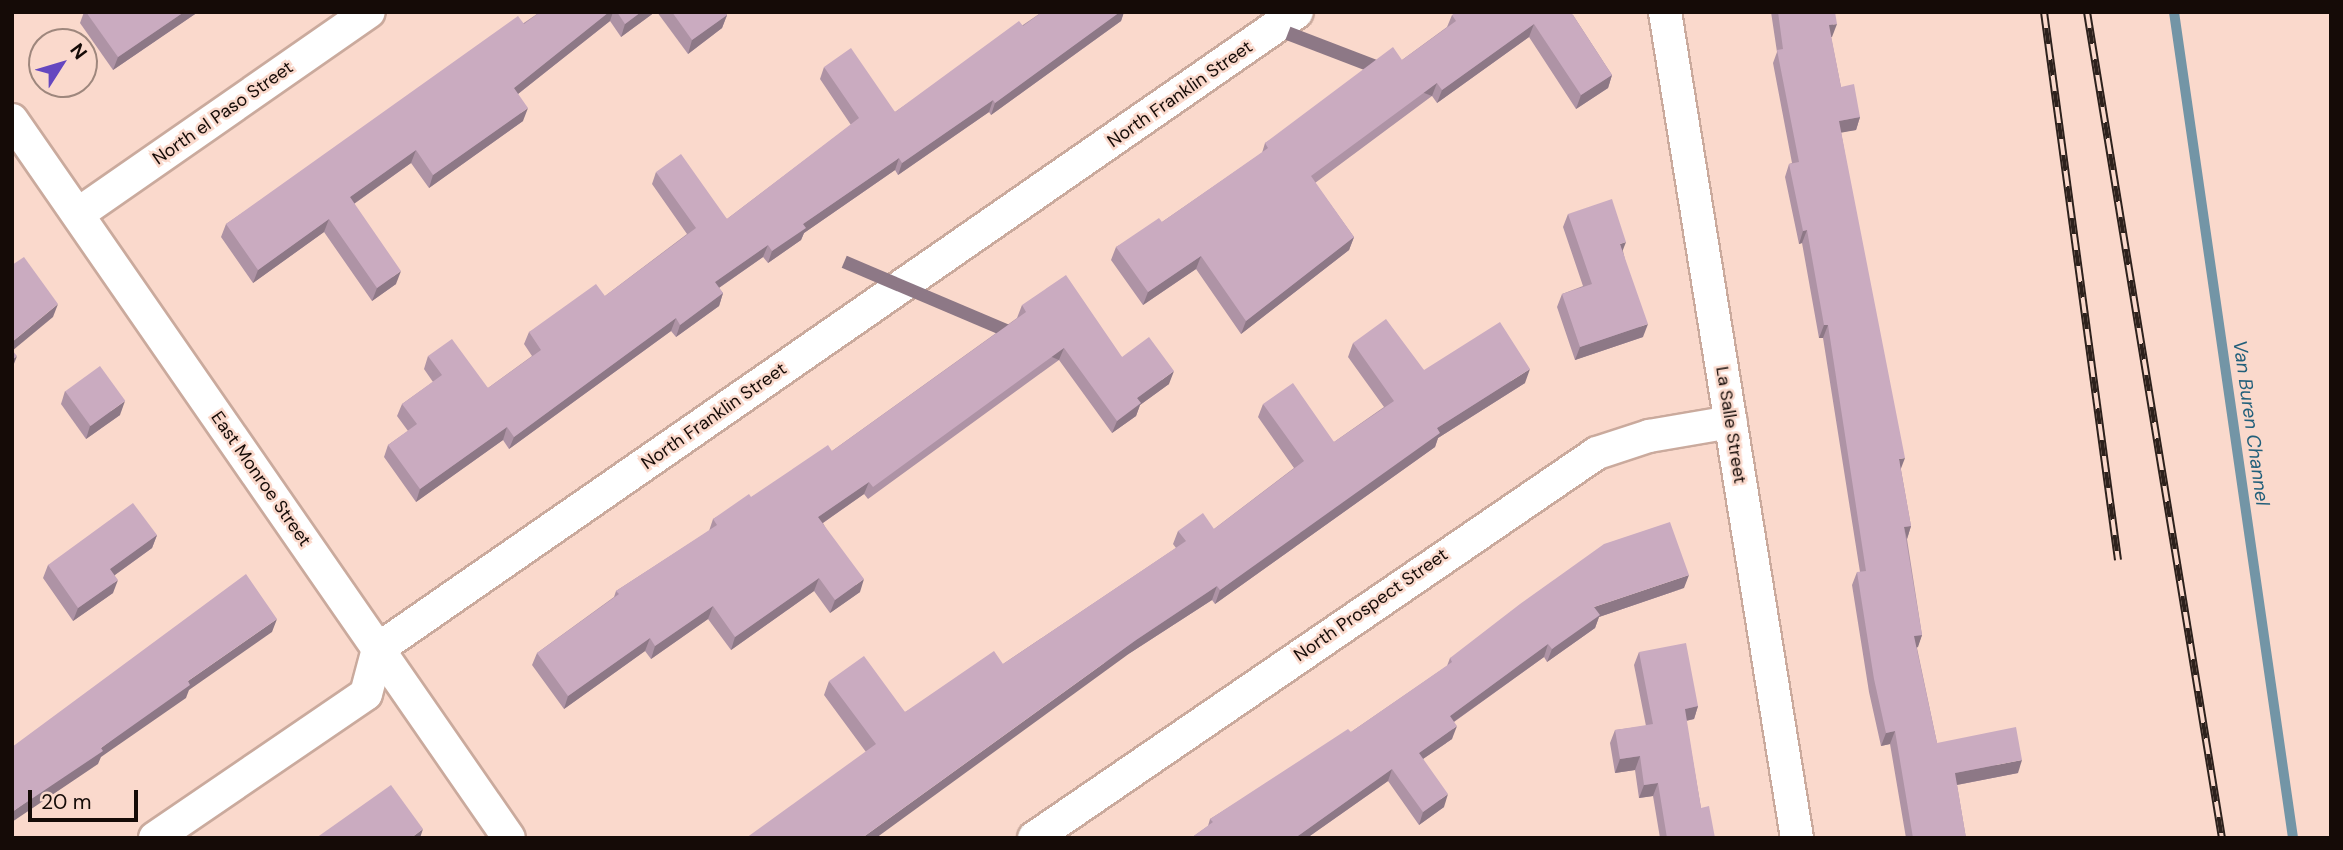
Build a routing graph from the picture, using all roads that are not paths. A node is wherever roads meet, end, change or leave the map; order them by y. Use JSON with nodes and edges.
{"nodes":[{"id":1,"x":369,"y":12,"type":"edge"},
{"id":2,"x":1297,"y":12,"type":"edge"},
{"id":3,"x":1665,"y":12,"type":"edge"},
{"id":4,"x":15,"y":128,"type":"edge"},
{"id":5,"x":78,"y":214,"type":"junction"},
{"id":6,"x":1731,"y":422,"type":"junction"},
{"id":7,"x":378,"y":649,"type":"junction"},
{"id":8,"x":155,"y":838,"type":"edge"},
{"id":9,"x":509,"y":838,"type":"edge"},
{"id":10,"x":1034,"y":838,"type":"edge"},
{"id":11,"x":1797,"y":838,"type":"edge"}],
"edges":[{"from":1,"to":5,"type":"street","name":"North el Paso Street"},
{"from":2,"to":7,"type":"street","name":"North Franklin Street"},
{"from":3,"to":6,"type":"street","name":"La Salle Street"},
{"from":4,"to":5,"type":"street","name":"East Monroe Street"},
{"from":5,"to":7,"type":"street","name":"East Monroe Street"},
{"from":6,"to":10,"type":"street","name":"North Prospect Street"},
{"from":6,"to":11,"type":"street","name":"La Salle Street"},
{"from":7,"to":8,"type":"street"},
{"from":7,"to":9,"type":"street","name":"East Monroe Street"}]}
